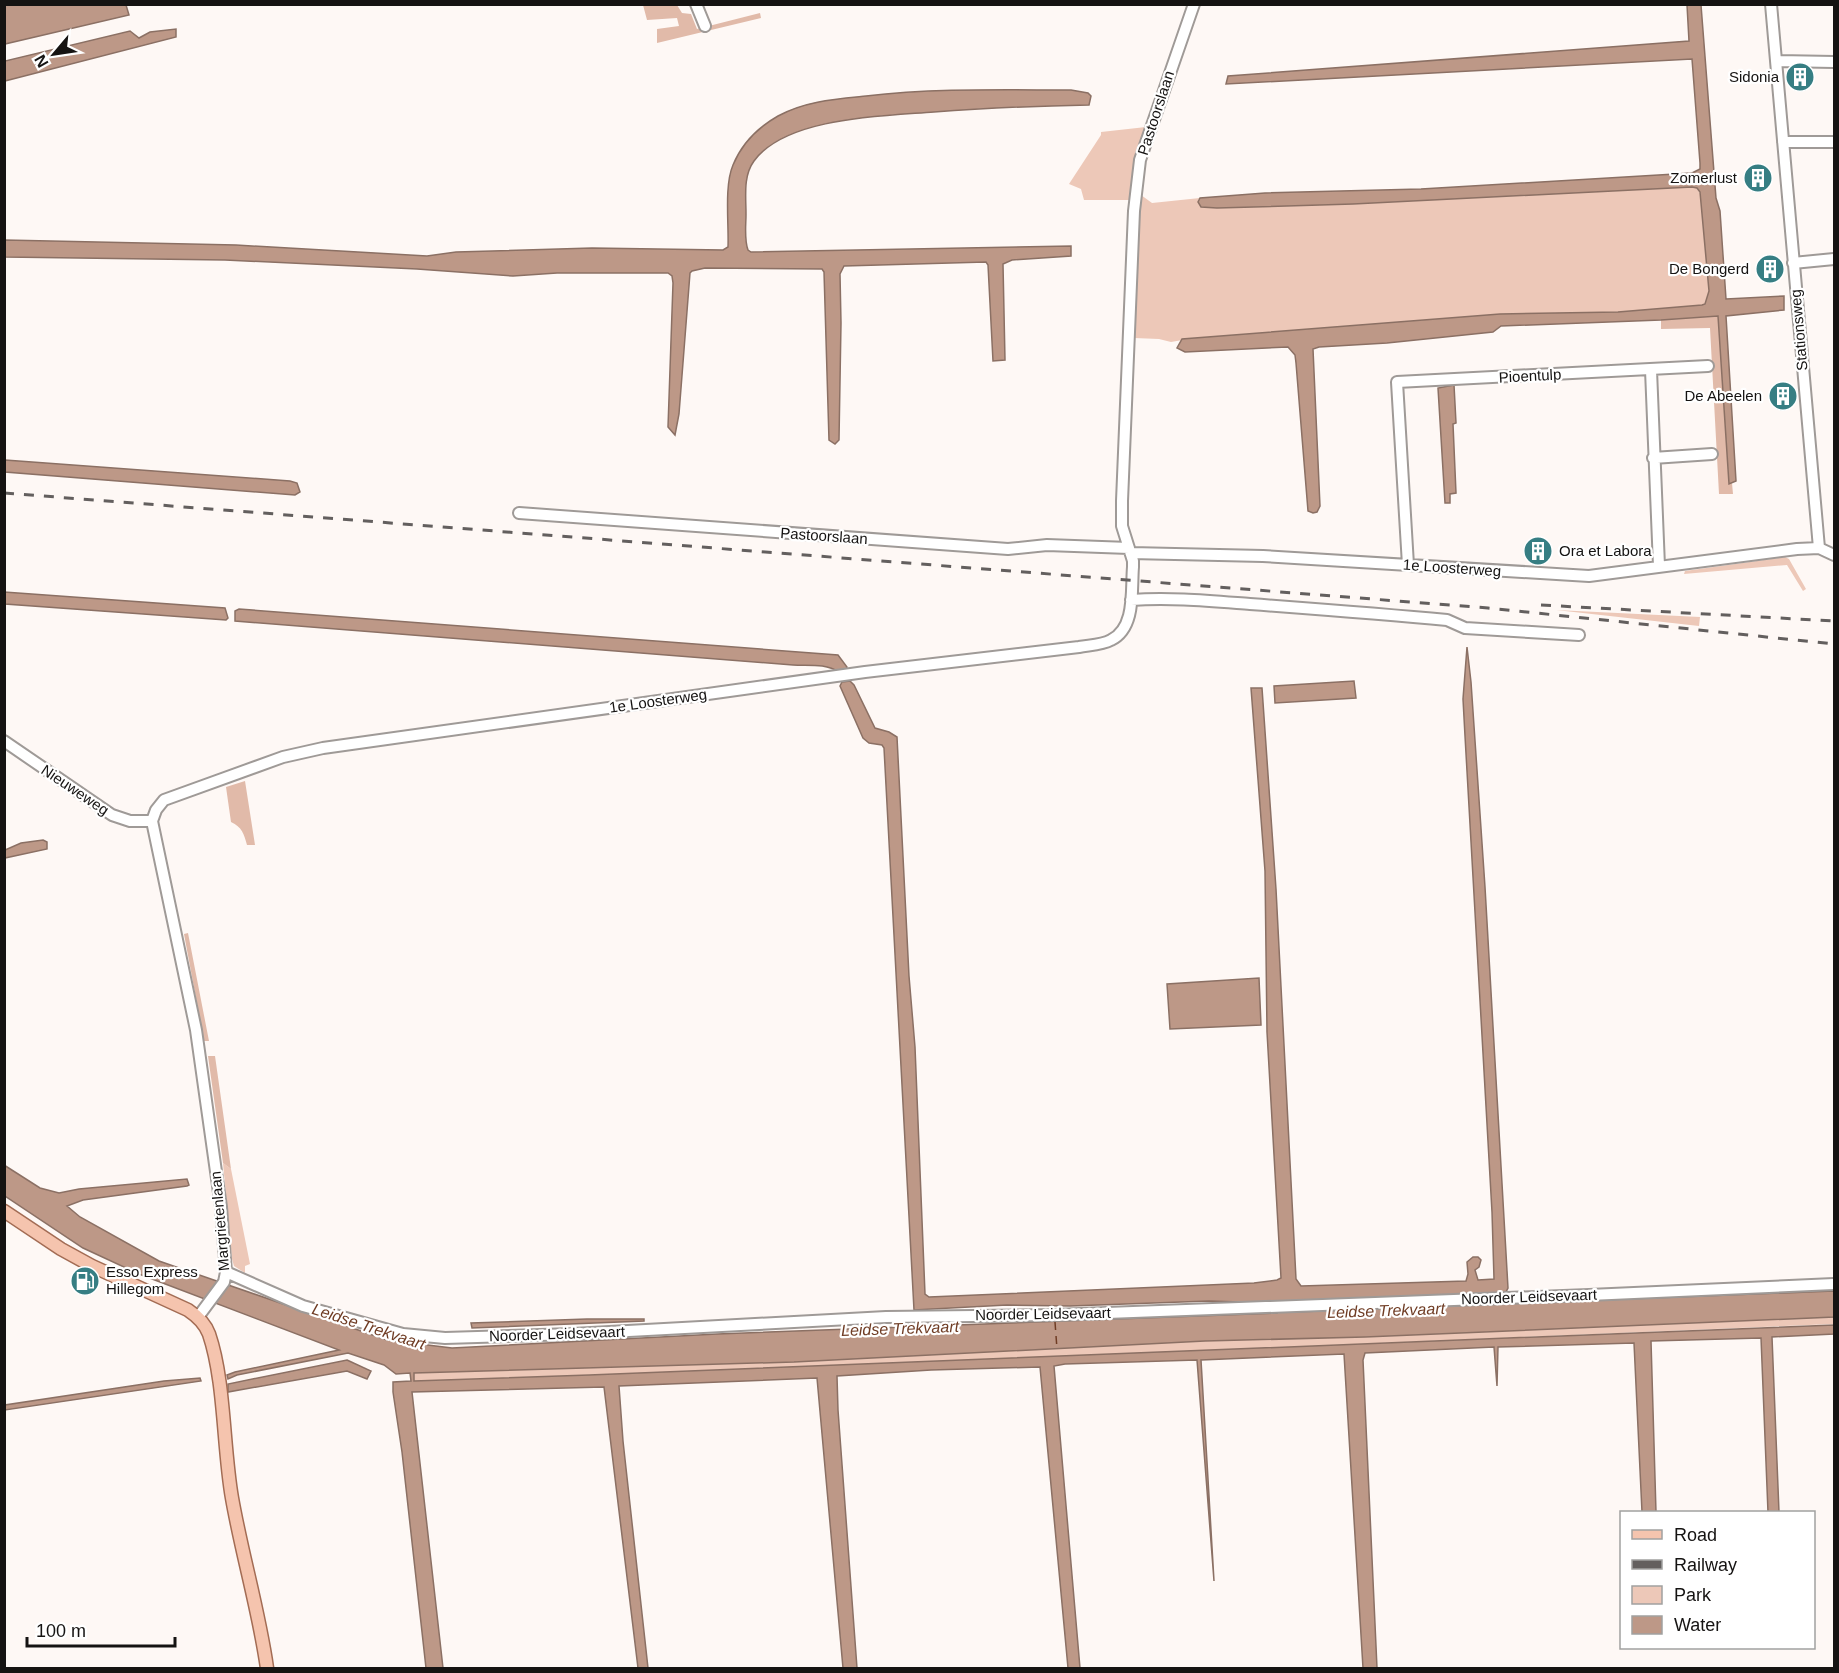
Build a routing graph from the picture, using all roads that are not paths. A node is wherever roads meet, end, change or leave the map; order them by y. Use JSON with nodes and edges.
{"nodes":[{"id":1,"x":696,"y":4,"type":"edge"},
{"id":2,"x":1194,"y":4,"type":"edge"},
{"id":3,"x":1771,"y":4,"type":"edge"},
{"id":4,"x":705,"y":26,"type":"dead end"},
{"id":5,"x":1776,"y":61,"type":"junction"},
{"id":6,"x":1834,"y":62,"type":"edge"},
{"id":7,"x":1782,"y":142,"type":"junction"},
{"id":8,"x":1834,"y":142,"type":"edge"},
{"id":9,"x":1834,"y":259,"type":"edge"},
{"id":10,"x":1793,"y":263,"type":"junction"},
{"id":11,"x":1708,"y":366,"type":"dead end"},
{"id":12,"x":1651,"y":370,"type":"junction"},
{"id":13,"x":1712,"y":454,"type":"dead end"},
{"id":14,"x":1653,"y":458,"type":"junction"},
{"id":15,"x":519,"y":513,"type":"dead end"},
{"id":16,"x":1819,"y":548,"type":"junction"},
{"id":17,"x":1130,"y":551,"type":"junction"},
{"id":18,"x":1834,"y":555,"type":"edge"},
{"id":19,"x":1408,"y":565,"type":"junction"},
{"id":20,"x":1659,"y":566,"type":"junction"},
{"id":21,"x":1131,"y":600,"type":"junction"},
{"id":22,"x":1579,"y":635,"type":"dead end"},
{"id":23,"x":4,"y":741,"type":"edge"},
{"id":24,"x":152,"y":821,"type":"junction"},
{"id":25,"x":4,"y":1211,"type":"edge"},
{"id":26,"x":225,"y":1277,"type":"junction"},
{"id":27,"x":1834,"y":1284,"type":"edge"},
{"id":28,"x":198,"y":1317,"type":"junction"},
{"id":29,"x":267,"y":1668,"type":"edge"}],
"edges":[{"from":1,"to":4,"type":"street"},
{"from":2,"to":17,"type":"street","name":"Pastoorslaan"},
{"from":3,"to":5,"type":"street","name":"Stationsweg"},
{"from":5,"to":6,"type":"street"},
{"from":5,"to":7,"type":"street","name":"Stationsweg"},
{"from":7,"to":8,"type":"street"},
{"from":7,"to":10,"type":"street","name":"Stationsweg"},
{"from":9,"to":10,"type":"street"},
{"from":10,"to":16,"type":"street","name":"Stationsweg"},
{"from":11,"to":12,"type":"street"},
{"from":12,"to":14,"type":"street"},
{"from":12,"to":19,"type":"street","name":"Pioentulp"},
{"from":13,"to":14,"type":"street"},
{"from":14,"to":20,"type":"street"},
{"from":15,"to":17,"type":"street","name":"Pastoorslaan"},
{"from":16,"to":18,"type":"street"},
{"from":16,"to":20,"type":"street","name":"1e Loosterweg"},
{"from":17,"to":19,"type":"street","name":"1e Loosterweg"},
{"from":17,"to":21,"type":"street","name":"1e Loosterweg"},
{"from":19,"to":20,"type":"street","name":"1e Loosterweg"},
{"from":21,"to":22,"type":"street"},
{"from":21,"to":24,"type":"street","name":"1e Loosterweg"},
{"from":23,"to":24,"type":"street","name":"Nieuweweg"},
{"from":24,"to":26,"type":"street","name":"Margrietenlaan"},
{"from":25,"to":28,"type":"main road"},
{"from":26,"to":27,"type":"street","name":"Noorder Leidsevaart"},
{"from":26,"to":28,"type":"street","name":"Margrietenlaan"},
{"from":28,"to":29,"type":"main road"}]}
